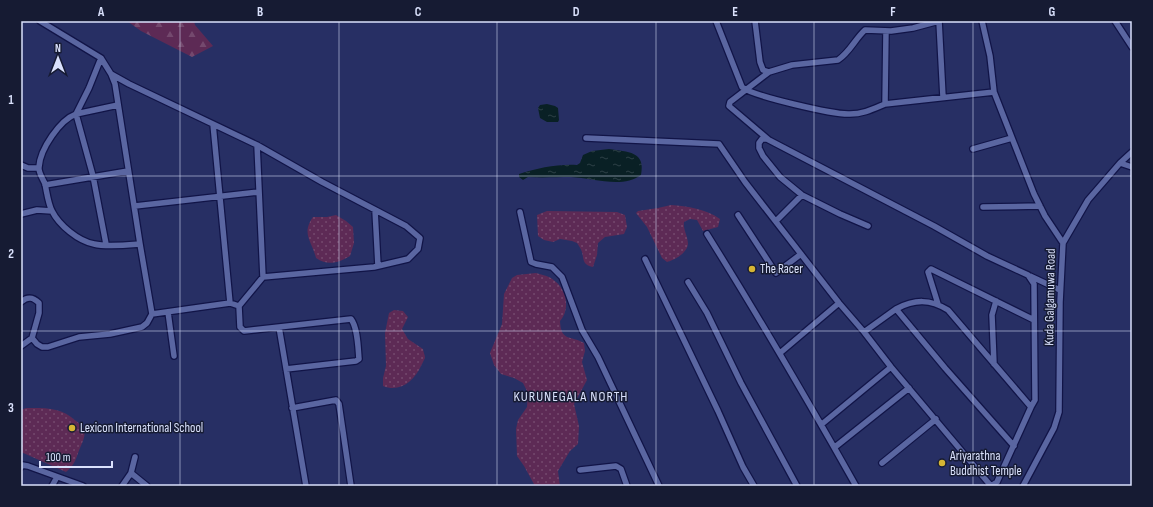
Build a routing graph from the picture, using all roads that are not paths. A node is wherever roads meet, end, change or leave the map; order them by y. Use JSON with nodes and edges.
{"nodes":[{"id":1,"x":40,"y":21,"type":"edge"},
{"id":2,"x":716,"y":21,"type":"edge"},
{"id":3,"x":755,"y":21,"type":"edge"},
{"id":4,"x":939,"y":21,"type":"edge"},
{"id":5,"x":982,"y":21,"type":"edge"},
{"id":6,"x":1115,"y":21,"type":"edge"},
{"id":7,"x":886,"y":31,"type":"junction"},
{"id":8,"x":1132,"y":47,"type":"edge"},
{"id":9,"x":101,"y":58,"type":"junction"},
{"id":10,"x":768,"y":72,"type":"junction"},
{"id":11,"x":111,"y":74,"type":"junction"},
{"id":12,"x":746,"y":90,"type":"junction"},
{"id":13,"x":994,"y":92,"type":"junction"},
{"id":14,"x":943,"y":97,"type":"junction"},
{"id":15,"x":884,"y":104,"type":"junction"},
{"id":16,"x":118,"y":105,"type":"junction"},
{"id":17,"x":76,"y":114,"type":"junction"},
{"id":18,"x":213,"y":124,"type":"junction"},
{"id":19,"x":586,"y":138,"type":"dead end"},
{"id":20,"x":1012,"y":138,"type":"junction"},
{"id":21,"x":771,"y":142,"type":"junction"},
{"id":22,"x":257,"y":145,"type":"junction"},
{"id":23,"x":973,"y":149,"type":"dead end"},
{"id":24,"x":1132,"y":152,"type":"edge"},
{"id":25,"x":1120,"y":163,"type":"junction"},
{"id":26,"x":21,"y":165,"type":"edge"},
{"id":27,"x":1132,"y":166,"type":"edge"},
{"id":28,"x":38,"y":168,"type":"junction"},
{"id":29,"x":128,"y":171,"type":"junction"},
{"id":30,"x":93,"y":176,"type":"junction"},
{"id":31,"x":45,"y":185,"type":"junction"},
{"id":32,"x":259,"y":192,"type":"junction"},
{"id":33,"x":802,"y":195,"type":"junction"},
{"id":34,"x":220,"y":197,"type":"junction"},
{"id":35,"x":135,"y":206,"type":"junction"},
{"id":36,"x":1040,"y":206,"type":"junction"},
{"id":37,"x":982,"y":207,"type":"dead end"},
{"id":38,"x":375,"y":210,"type":"junction"},
{"id":39,"x":52,"y":211,"type":"junction"},
{"id":40,"x":520,"y":212,"type":"dead end"},
{"id":41,"x":21,"y":214,"type":"edge"},
{"id":42,"x":738,"y":215,"type":"dead end"},
{"id":43,"x":776,"y":221,"type":"junction"},
{"id":44,"x":868,"y":226,"type":"dead end"},
{"id":45,"x":708,"y":234,"type":"dead end"},
{"id":46,"x":1063,"y":243,"type":"junction"},
{"id":47,"x":106,"y":244,"type":"junction"},
{"id":48,"x":140,"y":244,"type":"junction"},
{"id":49,"x":801,"y":254,"type":"junction"},
{"id":50,"x":646,"y":259,"type":"dead end"},
{"id":51,"x":378,"y":266,"type":"junction"},
{"id":52,"x":1024,"y":273,"type":"junction"},
{"id":53,"x":263,"y":278,"type":"junction"},
{"id":54,"x":688,"y":282,"type":"dead end"},
{"id":55,"x":1060,"y":290,"type":"junction"},
{"id":56,"x":996,"y":301,"type":"junction"},
{"id":57,"x":21,"y":302,"type":"edge"},
{"id":58,"x":230,"y":302,"type":"junction"},
{"id":59,"x":839,"y":303,"type":"junction"},
{"id":60,"x":938,"y":304,"type":"junction"},
{"id":61,"x":240,"y":306,"type":"junction"},
{"id":62,"x":896,"y":310,"type":"junction"},
{"id":63,"x":168,"y":312,"type":"junction"},
{"id":64,"x":152,"y":314,"type":"junction"},
{"id":65,"x":1034,"y":320,"type":"junction"},
{"id":66,"x":279,"y":326,"type":"junction"},
{"id":67,"x":864,"y":332,"type":"junction"},
{"id":68,"x":32,"y":338,"type":"junction"},
{"id":69,"x":21,"y":346,"type":"edge"},
{"id":70,"x":780,"y":353,"type":"junction"},
{"id":71,"x":174,"y":356,"type":"dead end"},
{"id":72,"x":994,"y":364,"type":"junction"},
{"id":73,"x":891,"y":367,"type":"junction"},
{"id":74,"x":286,"y":368,"type":"junction"},
{"id":75,"x":909,"y":388,"type":"junction"},
{"id":76,"x":1031,"y":407,"type":"junction"},
{"id":77,"x":292,"y":408,"type":"junction"},
{"id":78,"x":936,"y":419,"type":"junction"},
{"id":79,"x":822,"y":424,"type":"junction"},
{"id":80,"x":1014,"y":446,"type":"junction"},
{"id":81,"x":835,"y":447,"type":"junction"},
{"id":82,"x":135,"y":457,"type":"dead end"},
{"id":83,"x":882,"y":463,"type":"dead end"},
{"id":84,"x":21,"y":467,"type":"edge"},
{"id":85,"x":580,"y":470,"type":"dead end"},
{"id":86,"x":131,"y":473,"type":"junction"},
{"id":87,"x":57,"y":477,"type":"junction"},
{"id":88,"x":52,"y":486,"type":"edge"},
{"id":89,"x":83,"y":486,"type":"edge"},
{"id":90,"x":122,"y":486,"type":"edge"},
{"id":91,"x":147,"y":486,"type":"edge"},
{"id":92,"x":306,"y":486,"type":"edge"},
{"id":93,"x":352,"y":486,"type":"edge"},
{"id":94,"x":627,"y":486,"type":"edge"},
{"id":95,"x":659,"y":486,"type":"edge"},
{"id":96,"x":754,"y":486,"type":"edge"},
{"id":97,"x":797,"y":486,"type":"edge"},
{"id":98,"x":856,"y":486,"type":"edge"},
{"id":99,"x":1023,"y":486,"type":"edge"}],
"edges":[{"from":1,"to":9,"type":"street"},
{"from":2,"to":12,"type":"street"},
{"from":3,"to":10,"type":"street"},
{"from":4,"to":7,"type":"street"},
{"from":4,"to":14,"type":"street"},
{"from":5,"to":13,"type":"street","name":"Kuda Galgamuwa Road"},
{"from":6,"to":8,"type":"street"},
{"from":7,"to":10,"type":"street"},
{"from":7,"to":15,"type":"street"},
{"from":9,"to":11,"type":"street"},
{"from":9,"to":17,"type":"street"},
{"from":10,"to":12,"type":"street"},
{"from":11,"to":16,"type":"street"},
{"from":11,"to":18,"type":"street"},
{"from":12,"to":15,"type":"street"},
{"from":12,"to":21,"type":"street"},
{"from":13,"to":14,"type":"street"},
{"from":13,"to":20,"type":"street","name":"Kuda Galgamuwa Road"},
{"from":14,"to":15,"type":"street"},
{"from":16,"to":17,"type":"street"},
{"from":16,"to":29,"type":"street"},
{"from":17,"to":28,"type":"street"},
{"from":17,"to":30,"type":"street"},
{"from":18,"to":22,"type":"street"},
{"from":18,"to":34,"type":"street"},
{"from":19,"to":43,"type":"street"},
{"from":20,"to":23,"type":"street"},
{"from":20,"to":36,"type":"street","name":"Kuda Galgamuwa Road"},
{"from":21,"to":33,"type":"street"},
{"from":21,"to":52,"type":"street"},
{"from":22,"to":32,"type":"street"},
{"from":22,"to":38,"type":"street"},
{"from":24,"to":25,"type":"street"},
{"from":25,"to":27,"type":"street"},
{"from":25,"to":46,"type":"street"},
{"from":26,"to":28,"type":"street"},
{"from":28,"to":31,"type":"street"},
{"from":29,"to":30,"type":"street"},
{"from":29,"to":35,"type":"street"},
{"from":30,"to":31,"type":"street"},
{"from":30,"to":47,"type":"street"},
{"from":31,"to":39,"type":"street"},
{"from":32,"to":34,"type":"street"},
{"from":32,"to":53,"type":"street"},
{"from":33,"to":43,"type":"street"},
{"from":33,"to":44,"type":"street"},
{"from":34,"to":35,"type":"street"},
{"from":34,"to":58,"type":"street"},
{"from":35,"to":48,"type":"street"},
{"from":36,"to":37,"type":"street"},
{"from":36,"to":46,"type":"street","name":"Kuda Galgamuwa Road"},
{"from":38,"to":51,"type":"street"},
{"from":38,"to":51,"type":"street"},
{"from":39,"to":41,"type":"street"},
{"from":39,"to":47,"type":"street"},
{"from":40,"to":95,"type":"street"},
{"from":42,"to":49,"type":"street"},
{"from":43,"to":49,"type":"street"},
{"from":45,"to":70,"type":"street"},
{"from":46,"to":55,"type":"street","name":"Kuda Galgamuwa Road"},
{"from":47,"to":48,"type":"street"},
{"from":48,"to":64,"type":"street"},
{"from":49,"to":59,"type":"street"},
{"from":50,"to":96,"type":"street"},
{"from":51,"to":53,"type":"street"},
{"from":52,"to":55,"type":"street"},
{"from":52,"to":65,"type":"street"},
{"from":53,"to":61,"type":"street"},
{"from":54,"to":97,"type":"street"},
{"from":55,"to":99,"type":"street","name":"Kuda Galgamuwa Road"},
{"from":56,"to":60,"type":"street"},
{"from":56,"to":65,"type":"street"},
{"from":56,"to":72,"type":"street"},
{"from":57,"to":68,"type":"street"},
{"from":58,"to":61,"type":"street"},
{"from":58,"to":63,"type":"street"},
{"from":59,"to":67,"type":"street"},
{"from":59,"to":70,"type":"street"},
{"from":60,"to":62,"type":"street"},
{"from":60,"to":72,"type":"street"},
{"from":61,"to":66,"type":"street"},
{"from":62,"to":67,"type":"street"},
{"from":62,"to":80,"type":"street"},
{"from":63,"to":64,"type":"street"},
{"from":63,"to":71,"type":"street"},
{"from":64,"to":68,"type":"street"},
{"from":65,"to":76,"type":"street"},
{"from":66,"to":74,"type":"street"},
{"from":66,"to":74,"type":"street"},
{"from":67,"to":73,"type":"street"},
{"from":68,"to":69,"type":"street"},
{"from":70,"to":79,"type":"street"},
{"from":72,"to":76,"type":"street"},
{"from":73,"to":75,"type":"street"},
{"from":73,"to":79,"type":"street"},
{"from":74,"to":77,"type":"street"},
{"from":75,"to":78,"type":"street"},
{"from":75,"to":81,"type":"street"},
{"from":76,"to":80,"type":"street"},
{"from":77,"to":92,"type":"street"},
{"from":77,"to":93,"type":"street"},
{"from":78,"to":80,"type":"street"},
{"from":78,"to":83,"type":"street"},
{"from":79,"to":81,"type":"street"},
{"from":81,"to":98,"type":"street"},
{"from":82,"to":86,"type":"street"},
{"from":84,"to":87,"type":"street"},
{"from":85,"to":94,"type":"street"},
{"from":86,"to":90,"type":"street"},
{"from":86,"to":91,"type":"street"},
{"from":87,"to":88,"type":"street"},
{"from":87,"to":89,"type":"street"}]}
